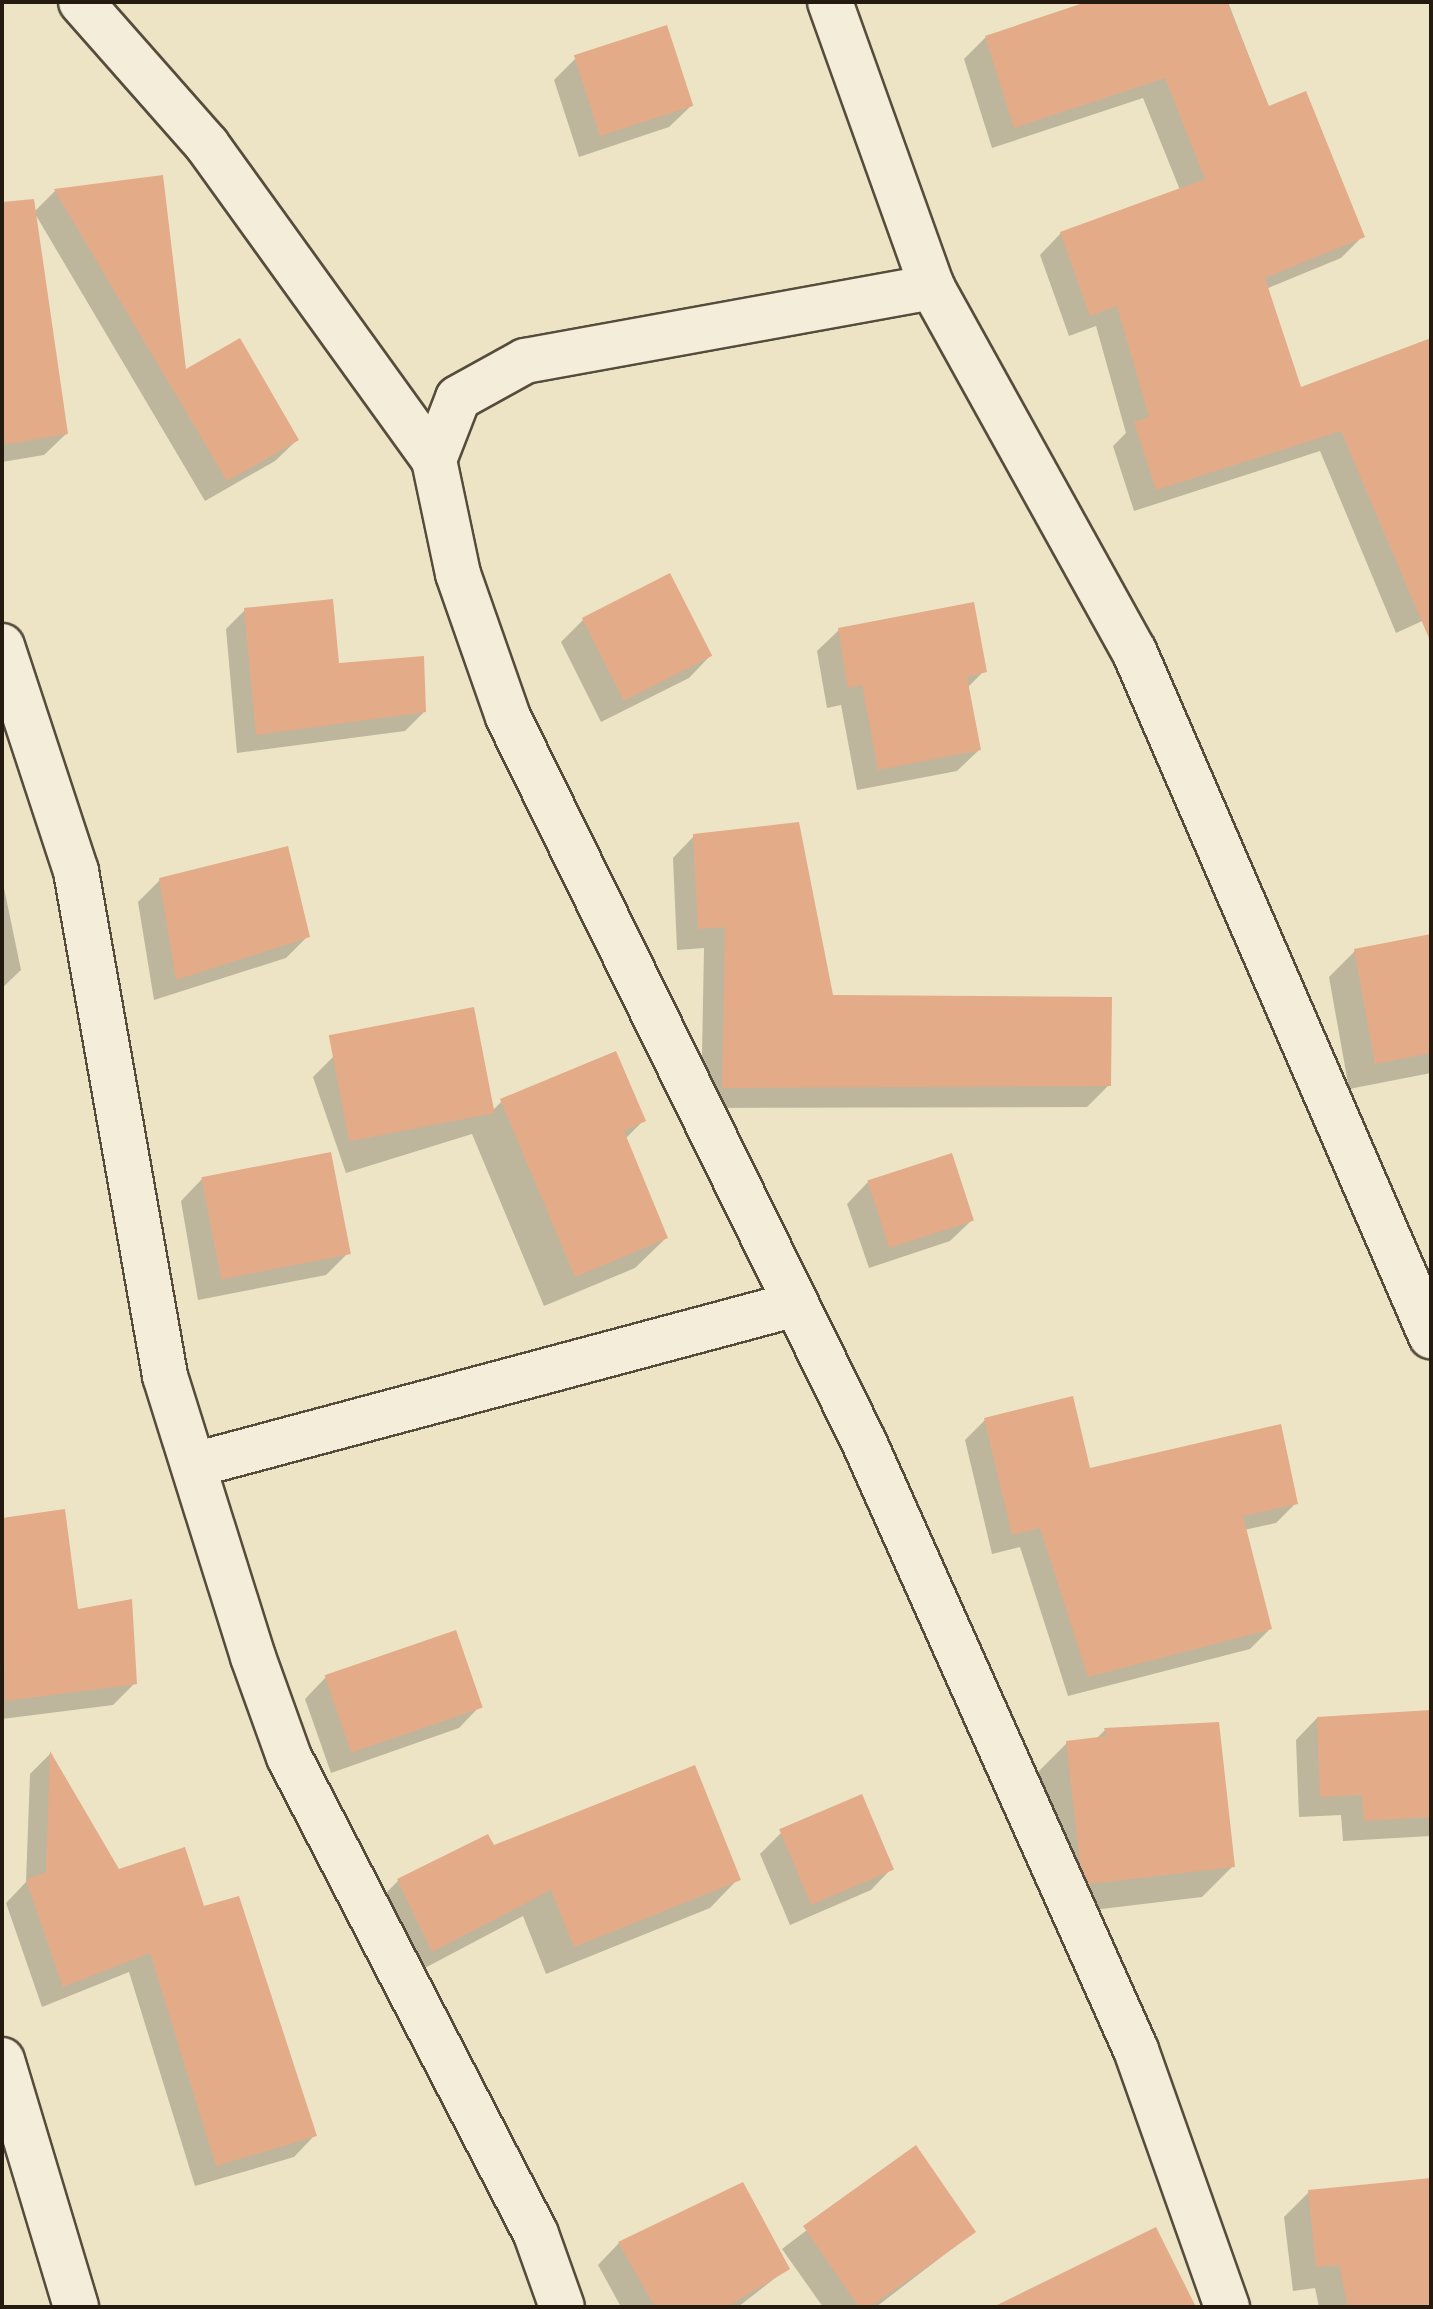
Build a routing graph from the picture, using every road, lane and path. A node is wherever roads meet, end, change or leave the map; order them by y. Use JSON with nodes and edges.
{"nodes":[{"id":1,"x":81,"y":2,"type":"edge"},
{"id":2,"x":830,"y":2,"type":"edge"},
{"id":3,"x":932,"y":287,"type":"junction"},
{"id":4,"x":434,"y":460,"type":"junction"},
{"id":5,"x":2,"y":646,"type":"edge"},
{"id":6,"x":796,"y":1304,"type":"junction"},
{"id":7,"x":1431,"y":1336,"type":"edge"},
{"id":8,"x":194,"y":1465,"type":"junction"},
{"id":9,"x":2,"y":2060,"type":"edge"},
{"id":10,"x":76,"y":2307,"type":"edge"},
{"id":11,"x":562,"y":2307,"type":"edge"},
{"id":12,"x":1227,"y":2307,"type":"edge"}],
"edges":[{"from":1,"to":4,"type":"street"},
{"from":2,"to":3,"type":"street"},
{"from":3,"to":4,"type":"street"},
{"from":3,"to":7,"type":"street"},
{"from":4,"to":6,"type":"street"},
{"from":5,"to":8,"type":"street"},
{"from":6,"to":8,"type":"street"},
{"from":6,"to":12,"type":"street"},
{"from":8,"to":11,"type":"street"},
{"from":9,"to":10,"type":"street"}]}
